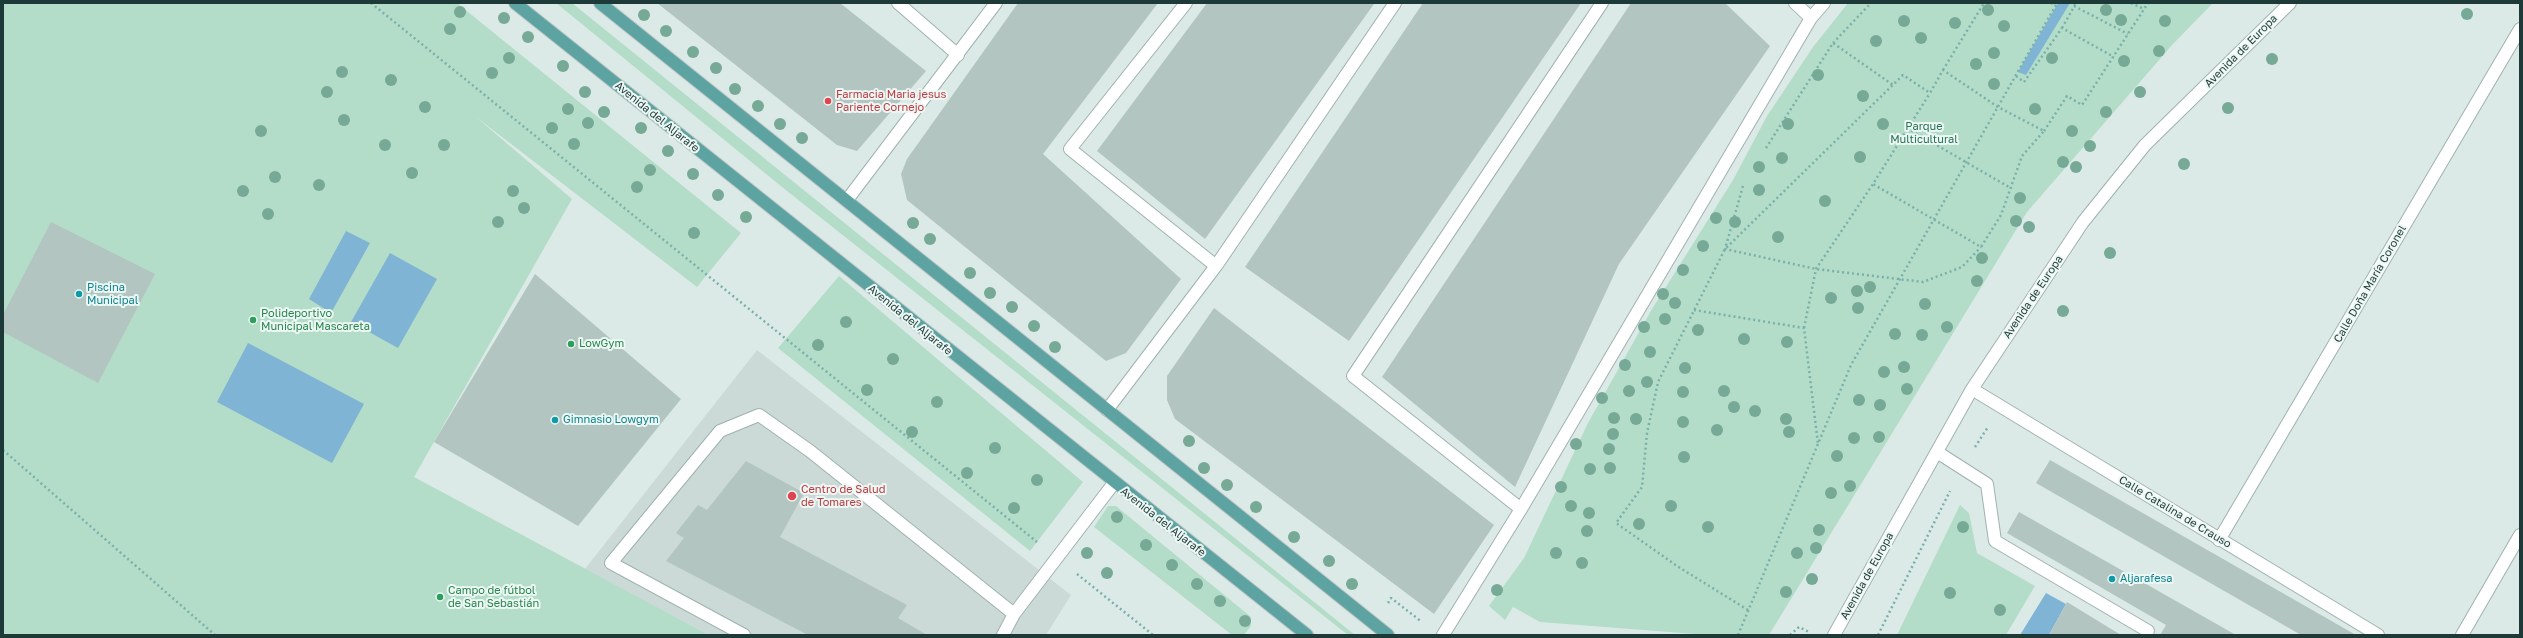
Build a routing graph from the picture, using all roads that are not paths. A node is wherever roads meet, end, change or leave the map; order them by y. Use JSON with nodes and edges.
{"nodes":[{"id":1,"x":515,"y":3,"type":"edge"},
{"id":2,"x":600,"y":3,"type":"edge"},
{"id":3,"x":898,"y":3,"type":"edge"},
{"id":4,"x":996,"y":3,"type":"edge"},
{"id":5,"x":1186,"y":3,"type":"edge"},
{"id":6,"x":1395,"y":3,"type":"edge"},
{"id":7,"x":1602,"y":3,"type":"edge"},
{"id":8,"x":1795,"y":3,"type":"edge"},
{"id":9,"x":1824,"y":3,"type":"edge"},
{"id":10,"x":2290,"y":3,"type":"edge"},
{"id":11,"x":1811,"y":18,"type":"junction"},
{"id":12,"x":2520,"y":29,"type":"edge"},
{"id":13,"x":958,"y":55,"type":"junction"},
{"id":14,"x":847,"y":200,"type":"junction"},
{"id":15,"x":1216,"y":266,"type":"junction"},
{"id":16,"x":1972,"y":389,"type":"junction"},
{"id":17,"x":1107,"y":410,"type":"junction"},
{"id":18,"x":1937,"y":452,"type":"junction"},
{"id":19,"x":1114,"y":483,"type":"junction"},
{"id":20,"x":1521,"y":509,"type":"junction"},
{"id":21,"x":2520,"y":535,"type":"edge"},
{"id":22,"x":2219,"y":540,"type":"junction"},
{"id":23,"x":2516,"y":550,"type":"edge"},
{"id":24,"x":1014,"y":614,"type":"junction"},
{"id":25,"x":2148,"y":631,"type":"dead end"},
{"id":26,"x":744,"y":635,"type":"edge"},
{"id":27,"x":1003,"y":635,"type":"edge"},
{"id":28,"x":1307,"y":635,"type":"edge"},
{"id":29,"x":1388,"y":635,"type":"edge"},
{"id":30,"x":1443,"y":635,"type":"edge"},
{"id":31,"x":1834,"y":635,"type":"edge"},
{"id":32,"x":2378,"y":635,"type":"edge"},
{"id":33,"x":2462,"y":635,"type":"edge"}],
"edges":[{"from":1,"to":19,"type":"main road","name":"Avenida del Aljarafe"},
{"from":2,"to":14,"type":"main road"},
{"from":3,"to":13,"type":"street"},
{"from":4,"to":13,"type":"street"},
{"from":5,"to":15,"type":"street"},
{"from":6,"to":15,"type":"street"},
{"from":7,"to":20,"type":"street"},
{"from":8,"to":11,"type":"street"},
{"from":9,"to":11,"type":"street"},
{"from":10,"to":16,"type":"street","name":"Avenida de Europa"},
{"from":11,"to":20,"type":"street"},
{"from":12,"to":22,"type":"street","name":"Calle Doña María Coronel"},
{"from":13,"to":14,"type":"street"},
{"from":14,"to":17,"type":"main road"},
{"from":15,"to":17,"type":"street"},
{"from":16,"to":18,"type":"street","name":"Avenida de Europa"},
{"from":16,"to":22,"type":"street","name":"Calle Catalina de Crauso"},
{"from":17,"to":29,"type":"main road"},
{"from":18,"to":25,"type":"street"},
{"from":18,"to":31,"type":"street","name":"Avenida de Europa"},
{"from":19,"to":24,"type":"street"},
{"from":19,"to":28,"type":"main road","name":"Avenida del Aljarafe"},
{"from":20,"to":30,"type":"street"},
{"from":21,"to":23,"type":"street"},
{"from":22,"to":32,"type":"street","name":"Calle Catalina de Crauso"},
{"from":23,"to":33,"type":"street"},
{"from":24,"to":26,"type":"street"},
{"from":24,"to":27,"type":"street"}]}
